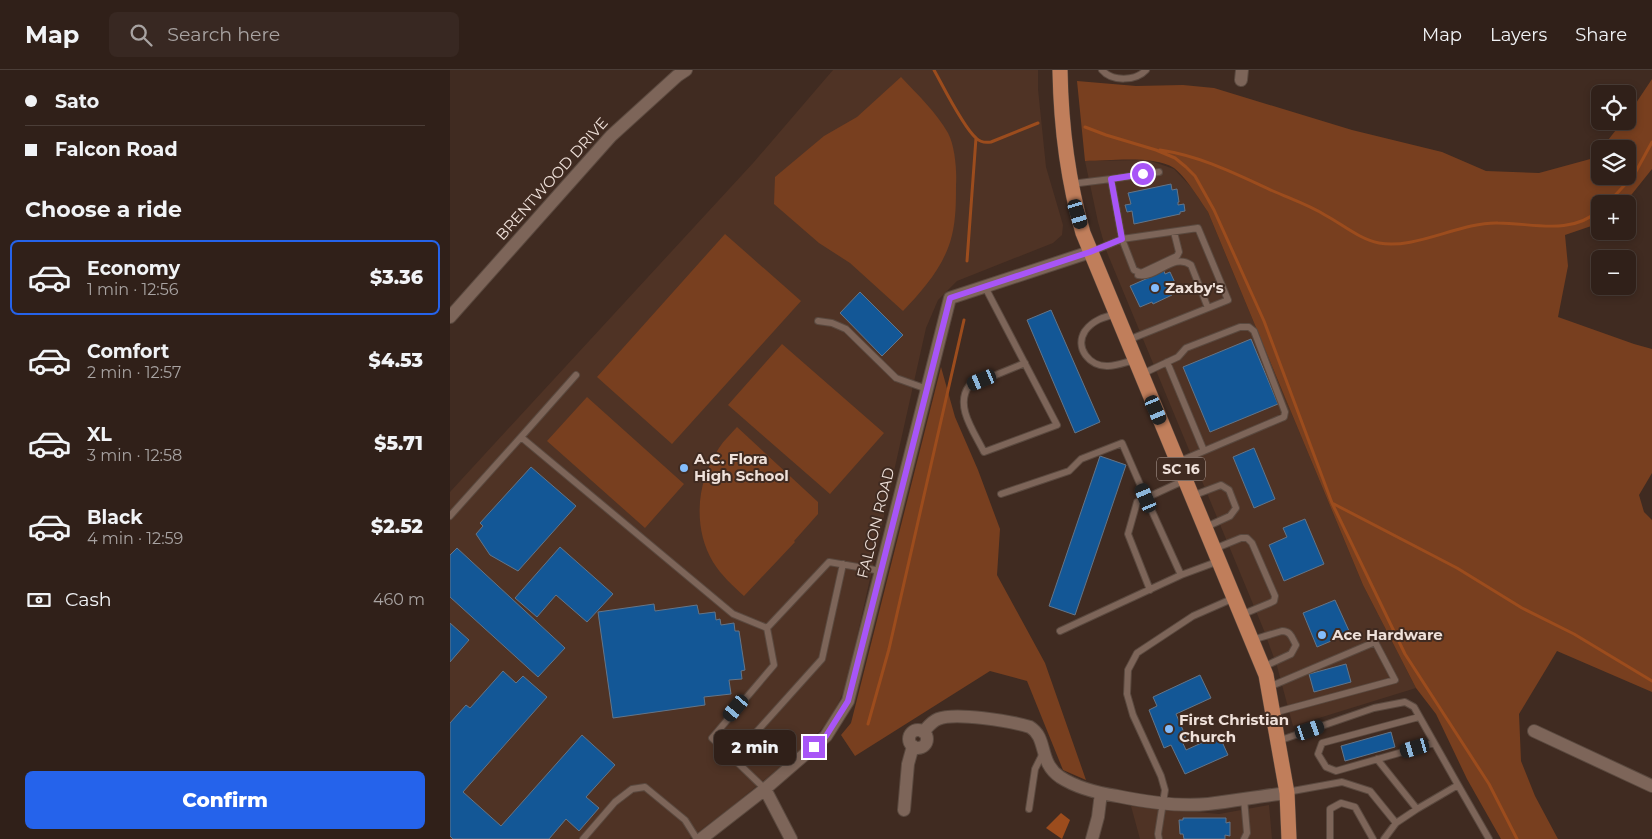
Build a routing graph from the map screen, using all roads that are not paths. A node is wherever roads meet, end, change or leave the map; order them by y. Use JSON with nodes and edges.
{"nodes":[{"id":1,"x":686,"y":70,"type":"edge"},
{"id":2,"x":1060,"y":70,"type":"edge"},
{"id":3,"x":1102,"y":70,"type":"edge"},
{"id":4,"x":1146,"y":70,"type":"edge"},
{"id":5,"x":1159,"y":172,"type":"dead end"},
{"id":6,"x":1111,"y":179,"type":"junction"},
{"id":7,"x":1070,"y":184,"type":"junction"},
{"id":8,"x":1174,"y":232,"type":"junction"},
{"id":9,"x":1122,"y":239,"type":"junction"},
{"id":10,"x":1090,"y":252,"type":"junction"},
{"id":11,"x":1134,"y":270,"type":"junction"},
{"id":12,"x":985,"y":287,"type":"junction"},
{"id":13,"x":1208,"y":308,"type":"junction"},
{"id":14,"x":1116,"y":314,"type":"junction"},
{"id":15,"x":450,"y":317,"type":"edge"},
{"id":16,"x":818,"y":321,"type":"dead end"},
{"id":17,"x":1127,"y":340,"type":"junction"},
{"id":18,"x":1135,"y":360,"type":"junction"},
{"id":19,"x":1167,"y":362,"type":"junction"},
{"id":20,"x":1024,"y":363,"type":"junction"},
{"id":21,"x":576,"y":375,"type":"dead end"},
{"id":22,"x":1141,"y":375,"type":"junction"},
{"id":23,"x":927,"y":389,"type":"junction"},
{"id":24,"x":521,"y":437,"type":"junction"},
{"id":25,"x":1204,"y":451,"type":"junction"},
{"id":26,"x":1178,"y":462,"type":"junction"},
{"id":27,"x":1185,"y":480,"type":"junction"},
{"id":28,"x":1001,"y":494,"type":"dead end"},
{"id":29,"x":1192,"y":496,"type":"junction"},
{"id":30,"x":1146,"y":498,"type":"junction"},
{"id":31,"x":450,"y":516,"type":"edge"},
{"id":32,"x":1205,"y":528,"type":"junction"},
{"id":33,"x":1216,"y":555,"type":"junction"},
{"id":34,"x":843,"y":564,"type":"junction"},
{"id":35,"x":881,"y":571,"type":"junction"},
{"id":36,"x":1181,"y":575,"type":"junction"},
{"id":37,"x":1150,"y":590,"type":"junction"},
{"id":38,"x":1234,"y":598,"type":"junction"},
{"id":39,"x":1241,"y":615,"type":"junction"},
{"id":40,"x":767,"y":628,"type":"junction"},
{"id":41,"x":1060,"y":631,"type":"dead end"},
{"id":42,"x":1252,"y":640,"type":"junction"},
{"id":43,"x":1263,"y":667,"type":"junction"},
{"id":44,"x":1268,"y":687,"type":"junction"},
{"id":45,"x":1273,"y":713,"type":"junction"},
{"id":46,"x":1419,"y":717,"type":"junction"},
{"id":47,"x":1534,"y":731,"type":"dead end"},
{"id":48,"x":1278,"y":741,"type":"junction"},
{"id":49,"x":1434,"y":742,"type":"junction"},
{"id":50,"x":1043,"y":753,"type":"junction"},
{"id":51,"x":733,"y":758,"type":"junction"},
{"id":52,"x":1377,"y":759,"type":"junction"},
{"id":53,"x":1458,"y":785,"type":"junction"},
{"id":54,"x":1652,"y":786,"type":"edge"},
{"id":55,"x":765,"y":790,"type":"junction"},
{"id":56,"x":1287,"y":792,"type":"junction"},
{"id":57,"x":1101,"y":793,"type":"junction"},
{"id":58,"x":1244,"y":799,"type":"junction"},
{"id":59,"x":1163,"y":803,"type":"junction"},
{"id":60,"x":1029,"y":809,"type":"dead end"},
{"id":61,"x":1416,"y":809,"type":"junction"},
{"id":62,"x":904,"y":810,"type":"dead end"},
{"id":63,"x":1396,"y":823,"type":"junction"},
{"id":64,"x":583,"y":839,"type":"edge"},
{"id":65,"x":697,"y":839,"type":"edge"},
{"id":66,"x":701,"y":839,"type":"edge"},
{"id":67,"x":791,"y":839,"type":"edge"},
{"id":68,"x":1092,"y":839,"type":"edge"},
{"id":69,"x":1159,"y":839,"type":"edge"},
{"id":70,"x":1244,"y":839,"type":"edge"},
{"id":71,"x":1289,"y":839,"type":"edge"},
{"id":72,"x":1330,"y":839,"type":"edge"},
{"id":73,"x":1373,"y":839,"type":"edge"},
{"id":74,"x":1384,"y":839,"type":"edge"},
{"id":75,"x":1489,"y":839,"type":"edge"}],
"edges":[{"from":1,"to":15,"type":"street","name":"BRENTWOOD DRIVE"},
{"from":2,"to":7,"type":"main road","number":"SC 16"},
{"from":3,"to":4,"type":"lane"},
{"from":5,"to":6,"type":"lane"},
{"from":6,"to":7,"type":"lane"},
{"from":6,"to":9,"type":"lane"},
{"from":7,"to":10,"type":"main road","number":"SC 16"},
{"from":8,"to":9,"type":"lane"},
{"from":8,"to":11,"type":"lane"},
{"from":8,"to":13,"type":"lane"},
{"from":9,"to":10,"type":"lane"},
{"from":9,"to":11,"type":"lane"},
{"from":10,"to":12,"type":"street","name":"FALCON ROAD"},
{"from":10,"to":14,"type":"main road","number":"SC 16"},
{"from":11,"to":13,"type":"lane"},
{"from":12,"to":20,"type":"lane"},
{"from":12,"to":23,"type":"street","name":"FALCON ROAD"},
{"from":13,"to":17,"type":"lane"},
{"from":14,"to":17,"type":"main road","number":"SC 16"},
{"from":14,"to":18,"type":"lane"},
{"from":16,"to":23,"type":"lane"},
{"from":17,"to":18,"type":"main road","number":"SC 16"},
{"from":18,"to":22,"type":"main road","number":"SC 16"},
{"from":19,"to":22,"type":"lane"},
{"from":19,"to":25,"type":"lane"},
{"from":19,"to":25,"type":"lane"},
{"from":20,"to":20,"type":"lane"},
{"from":21,"to":24,"type":"lane"},
{"from":22,"to":26,"type":"main road","number":"SC 16"},
{"from":23,"to":35,"type":"street","name":"FALCON ROAD"},
{"from":24,"to":31,"type":"lane"},
{"from":24,"to":40,"type":"lane"},
{"from":25,"to":26,"type":"lane"},
{"from":26,"to":27,"type":"main road","number":"SC 16"},
{"from":27,"to":29,"type":"main road","number":"SC 16"},
{"from":27,"to":30,"type":"lane"},
{"from":28,"to":30,"type":"lane"},
{"from":29,"to":32,"type":"main road","number":"SC 16"},
{"from":29,"to":32,"type":"lane"},
{"from":30,"to":36,"type":"lane"},
{"from":30,"to":37,"type":"lane"},
{"from":32,"to":33,"type":"main road","number":"SC 16"},
{"from":33,"to":36,"type":"lane"},
{"from":33,"to":38,"type":"main road","number":"SC 16"},
{"from":33,"to":39,"type":"lane"},
{"from":34,"to":35,"type":"lane"},
{"from":34,"to":40,"type":"lane"},
{"from":34,"to":51,"type":"lane"},
{"from":35,"to":55,"type":"street","name":"FALCON ROAD"},
{"from":36,"to":37,"type":"lane"},
{"from":37,"to":41,"type":"lane"},
{"from":38,"to":39,"type":"main road","number":"SC 16"},
{"from":38,"to":59,"type":"lane"},
{"from":39,"to":42,"type":"main road","number":"SC 16"},
{"from":40,"to":51,"type":"lane"},
{"from":42,"to":43,"type":"main road","number":"SC 16"},
{"from":42,"to":43,"type":"lane"},
{"from":43,"to":44,"type":"main road","number":"SC 16"},
{"from":44,"to":45,"type":"main road","number":"SC 16"},
{"from":44,"to":45,"type":"lane"},
{"from":45,"to":48,"type":"main road","number":"SC 16"},
{"from":46,"to":48,"type":"lane"},
{"from":46,"to":49,"type":"lane"},
{"from":46,"to":52,"type":"lane"},
{"from":47,"to":54,"type":"street"},
{"from":48,"to":56,"type":"main road","number":"SC 16"},
{"from":49,"to":52,"type":"lane"},
{"from":49,"to":53,"type":"lane"},
{"from":50,"to":57,"type":"street"},
{"from":50,"to":60,"type":"lane"},
{"from":50,"to":62,"type":"street"},
{"from":51,"to":55,"type":"lane"},
{"from":52,"to":61,"type":"lane"},
{"from":53,"to":61,"type":"lane"},
{"from":53,"to":75,"type":"lane"},
{"from":55,"to":66,"type":"street","name":"FALCON ROAD"},
{"from":55,"to":67,"type":"street"},
{"from":56,"to":58,"type":"street"},
{"from":56,"to":63,"type":"lane"},
{"from":56,"to":71,"type":"main road","number":"SC 16"},
{"from":57,"to":59,"type":"street"},
{"from":57,"to":68,"type":"street"},
{"from":58,"to":59,"type":"street"},
{"from":58,"to":70,"type":"lane"},
{"from":59,"to":69,"type":"lane"},
{"from":61,"to":63,"type":"lane"},
{"from":63,"to":74,"type":"lane"},
{"from":64,"to":65,"type":"lane"},
{"from":72,"to":73,"type":"lane"}]}
